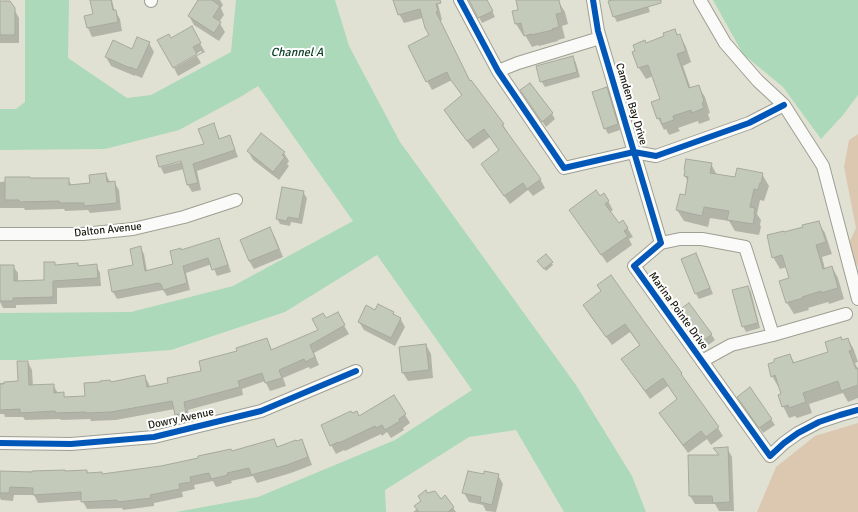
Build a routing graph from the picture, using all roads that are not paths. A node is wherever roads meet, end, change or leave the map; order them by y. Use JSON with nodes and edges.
{"nodes":[{"id":1,"x":460,"y":0,"type":"edge"},
{"id":2,"x":593,"y":0,"type":"edge"},
{"id":3,"x":700,"y":0,"type":"edge"},
{"id":4,"x":600,"y":38,"type":"junction"},
{"id":5,"x":498,"y":72,"type":"junction"},
{"id":6,"x":784,"y":105,"type":"junction"},
{"id":7,"x":634,"y":152,"type":"junction"},
{"id":8,"x":236,"y":200,"type":"dead end"},
{"id":9,"x":0,"y":234,"type":"edge"},
{"id":10,"x":661,"y":244,"type":"junction"},
{"id":11,"x":858,"y":299,"type":"edge"},
{"id":12,"x":846,"y":314,"type":"dead end"},
{"id":13,"x":772,"y":335,"type":"junction"},
{"id":14,"x":702,"y":361,"type":"junction"},
{"id":15,"x":356,"y":371,"type":"dead end"},
{"id":16,"x":858,"y":410,"type":"edge"},
{"id":17,"x":0,"y":443,"type":"edge"}],
"edges":[{"from":1,"to":5,"type":"street"},
{"from":2,"to":4,"type":"street","name":"Camden Bay Drive"},
{"from":3,"to":6,"type":"street"},
{"from":4,"to":5,"type":"street"},
{"from":4,"to":7,"type":"street","name":"Camden Bay Drive"},
{"from":5,"to":7,"type":"street"},
{"from":6,"to":7,"type":"street","name":"Camden Bay Drive"},
{"from":6,"to":11,"type":"street"},
{"from":7,"to":10,"type":"street"},
{"from":8,"to":9,"type":"street","name":"Dalton Avenue"},
{"from":10,"to":13,"type":"street"},
{"from":10,"to":14,"type":"street","name":"Marina Pointe Drive"},
{"from":12,"to":13,"type":"street"},
{"from":13,"to":14,"type":"street"},
{"from":14,"to":16,"type":"street","name":"Marina Pointe Drive"},
{"from":15,"to":17,"type":"street","name":"Dowry Avenue"}]}
